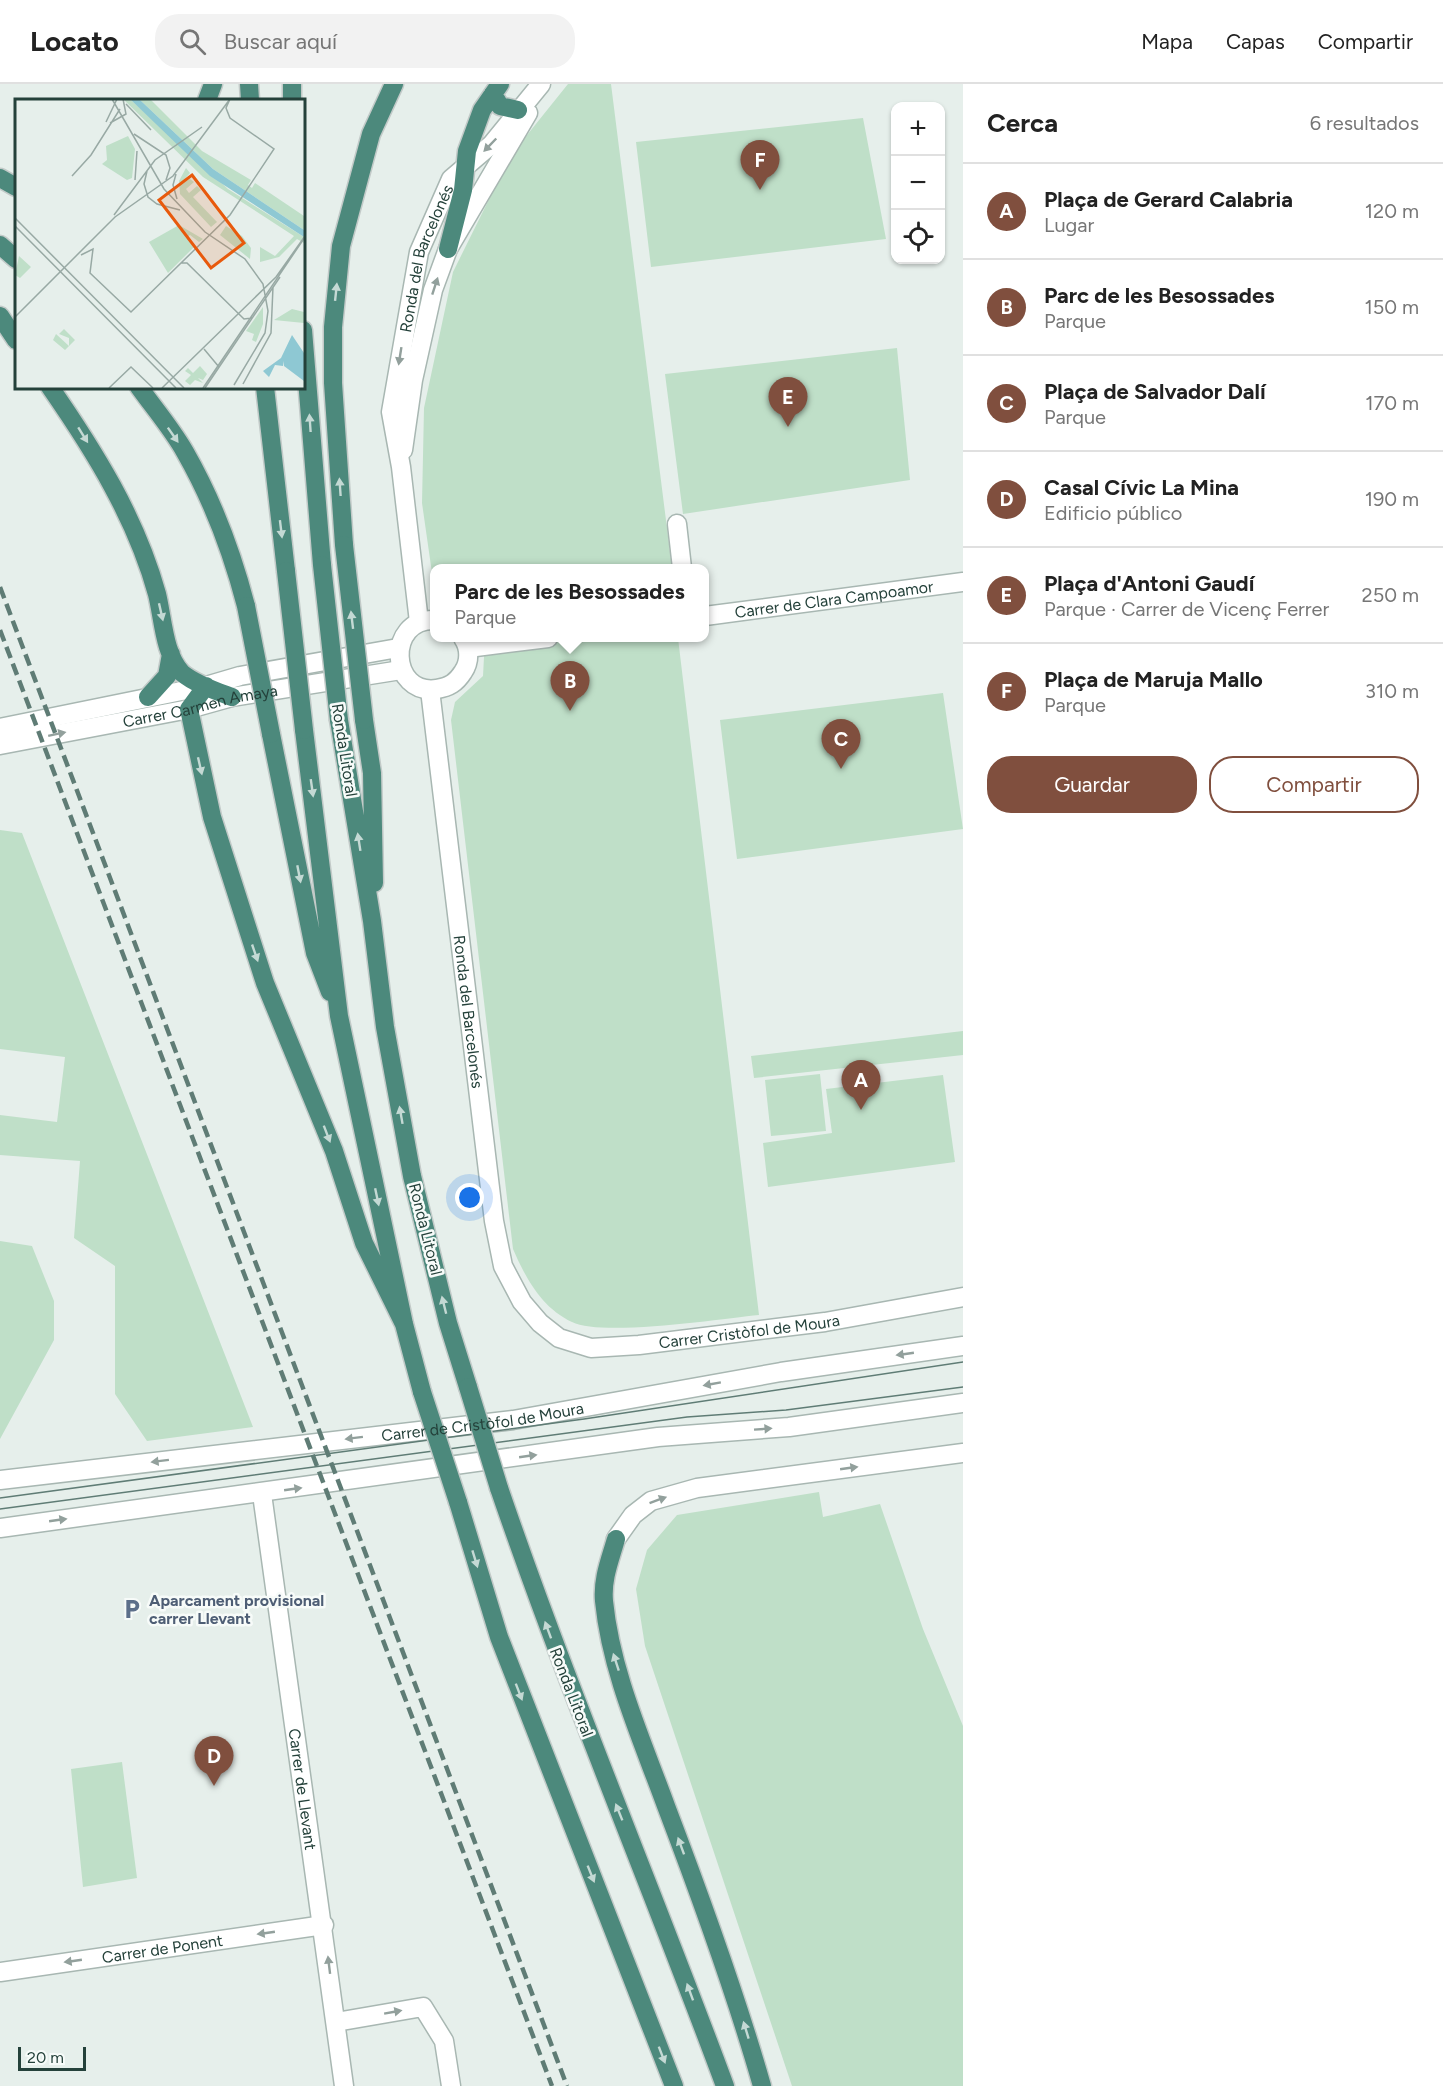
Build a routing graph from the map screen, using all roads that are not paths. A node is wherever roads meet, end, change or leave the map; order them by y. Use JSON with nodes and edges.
{"nodes":[{"id":1,"x":213,"y":84,"type":"edge"},
{"id":2,"x":249,"y":84,"type":"edge"},
{"id":3,"x":291,"y":84,"type":"edge"},
{"id":4,"x":394,"y":84,"type":"edge"},
{"id":5,"x":541,"y":84,"type":"edge"},
{"id":6,"x":547,"y":84,"type":"edge"},
{"id":7,"x":496,"y":89,"type":"edge"},
{"id":8,"x":207,"y":99,"type":"edge"},
{"id":9,"x":250,"y":99,"type":"edge"},
{"id":10,"x":292,"y":99,"type":"edge"},
{"id":11,"x":518,"y":110,"type":"junction"},
{"id":12,"x":465,"y":167,"type":"junction"},
{"id":13,"x":0,"y":178,"type":"edge"},
{"id":14,"x":15,"y":186,"type":"edge"},
{"id":15,"x":0,"y":244,"type":"edge"},
{"id":16,"x":448,"y":249,"type":"junction"},
{"id":17,"x":15,"y":259,"type":"edge"},
{"id":18,"x":0,"y":316,"type":"edge"},
{"id":19,"x":15,"y":338,"type":"edge"},
{"id":20,"x":304,"y":342,"type":"edge"},
{"id":21,"x":51,"y":388,"type":"edge"},
{"id":22,"x":141,"y":388,"type":"edge"},
{"id":23,"x":264,"y":388,"type":"edge"},
{"id":24,"x":401,"y":467,"type":"junction"},
{"id":25,"x":677,"y":524,"type":"dead end"},
{"id":26,"x":682,"y":564,"type":"edge"},
{"id":27,"x":963,"y":582,"type":"edge"},
{"id":28,"x":709,"y":615,"type":"edge"},
{"id":29,"x":427,"y":621,"type":"edge"},
{"id":30,"x":482,"y":642,"type":"edge"},
{"id":31,"x":465,"y":643,"type":"edge"},
{"id":32,"x":398,"y":648,"type":"junction"},
{"id":33,"x":171,"y":654,"type":"junction"},
{"id":34,"x":401,"y":670,"type":"junction"},
{"id":35,"x":206,"y":686,"type":"junction"},
{"id":36,"x":430,"y":690,"type":"junction"},
{"id":37,"x":148,"y":697,"type":"junction"},
{"id":38,"x":232,"y":697,"type":"junction"},
{"id":39,"x":189,"y":709,"type":"junction"},
{"id":40,"x":0,"y":728,"type":"edge"},
{"id":41,"x":0,"y":745,"type":"edge"},
{"id":42,"x":372,"y":921,"type":"junction"},
{"id":43,"x":339,"y":1016,"type":"junction"},
{"id":44,"x":963,"y":1297,"type":"edge"},
{"id":45,"x":540,"y":1323,"type":"joint"},
{"id":46,"x":404,"y":1324,"type":"junction"},
{"id":47,"x":963,"y":1346,"type":"edge"},
{"id":48,"x":963,"y":1403,"type":"edge"},
{"id":49,"x":963,"y":1453,"type":"edge"},
{"id":50,"x":0,"y":1480,"type":"edge"},
{"id":51,"x":262,"y":1494,"type":"junction"},
{"id":52,"x":0,"y":1528,"type":"edge"},
{"id":53,"x":616,"y":1539,"type":"joint"},
{"id":54,"x":324,"y":1925,"type":"junction"},
{"id":55,"x":0,"y":1972,"type":"edge"},
{"id":56,"x":336,"y":2022,"type":"junction"},
{"id":57,"x":344,"y":2086,"type":"edge"},
{"id":58,"x":451,"y":2086,"type":"edge"},
{"id":59,"x":674,"y":2086,"type":"edge"},
{"id":60,"x":725,"y":2086,"type":"edge"},
{"id":61,"x":762,"y":2086,"type":"edge"}],
"edges":[{"from":1,"to":8,"type":"highway"},
{"from":2,"to":9,"type":"highway"},
{"from":3,"to":10,"type":"highway"},
{"from":42,"to":4,"type":"highway","one_way":true,"bridge":true},
{"from":5,"to":11,"type":"street","name":"Ronda del Barcelonés"},
{"from":6,"to":16,"type":"street","name":"Ronda del Barcelonés"},
{"from":7,"to":11,"type":"highway"},
{"from":7,"to":12,"type":"highway"},
{"from":11,"to":12,"type":"street","name":"Ronda del Barcelonés","one_way":true},
{"from":12,"to":16,"type":"highway"},
{"from":12,"to":24,"type":"street","name":"Ronda del Barcelonés","one_way":true},
{"from":13,"to":14,"type":"highway"},
{"from":15,"to":17,"type":"highway"},
{"from":24,"to":16,"type":"street","name":"Ronda del Barcelonés","one_way":true},
{"from":18,"to":19,"type":"highway"},
{"from":42,"to":20,"type":"highway","name":"Ronda Litoral","one_way":true,"bridge":true},
{"from":21,"to":33,"type":"highway","one_way":true},
{"from":22,"to":43,"type":"highway","one_way":true,"bridge":true},
{"from":23,"to":43,"type":"highway","one_way":true,"bridge":true},
{"from":24,"to":29,"type":"street","name":"Ronda del Barcelonés"},
{"from":25,"to":26,"type":"street"},
{"from":27,"to":28,"type":"street","name":"Carrer de Clara Campoamor"},
{"from":29,"to":32,"type":"street","name":"Ronda del Barcelonés"},
{"from":30,"to":31,"type":"street"},
{"from":31,"to":36,"type":"street"},
{"from":32,"to":34,"type":"street"},
{"from":32,"to":35,"type":"street","name":"Carrer Carmen Amaya"},
{"from":33,"to":35,"type":"highway"},
{"from":33,"to":37,"type":"highway"},
{"from":34,"to":36,"type":"street"},
{"from":34,"to":38,"type":"street","name":"Carrer Carmen Amaya"},
{"from":35,"to":37,"type":"street","name":"Carrer Carmen Amaya"},
{"from":35,"to":38,"type":"highway"},
{"from":35,"to":39,"type":"highway"},
{"from":36,"to":45,"type":"street","name":"Ronda del Barcelonés"},
{"from":37,"to":40,"type":"street","name":"Carrer Carmen Amaya"},
{"from":38,"to":39,"type":"street","name":"Carrer Carmen Amaya"},
{"from":41,"to":39,"type":"street","name":"Carrer Carmen Amaya","one_way":true},
{"from":39,"to":46,"type":"highway","one_way":true},
{"from":60,"to":42,"type":"highway","name":"Ronda Litoral","one_way":true,"bridge":true},
{"from":43,"to":46,"type":"highway","one_way":true},
{"from":44,"to":45,"type":"street","name":"Carrer Cristòfol de Moura"},
{"from":46,"to":59,"type":"highway","one_way":true,"bridge":true},
{"from":47,"to":50,"type":"street","name":"Carrer de Cristòfol de Moura","one_way":true},
{"from":51,"to":48,"type":"street","one_way":true},
{"from":53,"to":49,"type":"street","one_way":true},
{"from":52,"to":51,"type":"street","one_way":true},
{"from":51,"to":54,"type":"street","name":"Carrer de Llevant"},
{"from":61,"to":53,"type":"highway","one_way":true},
{"from":54,"to":55,"type":"street","name":"Carrer de Ponent","one_way":true},
{"from":56,"to":54,"type":"street","name":"Carrer de Llevant","one_way":true},
{"from":56,"to":57,"type":"street","name":"Carrer de Llevant"},
{"from":56,"to":58,"type":"street","one_way":true}]}
